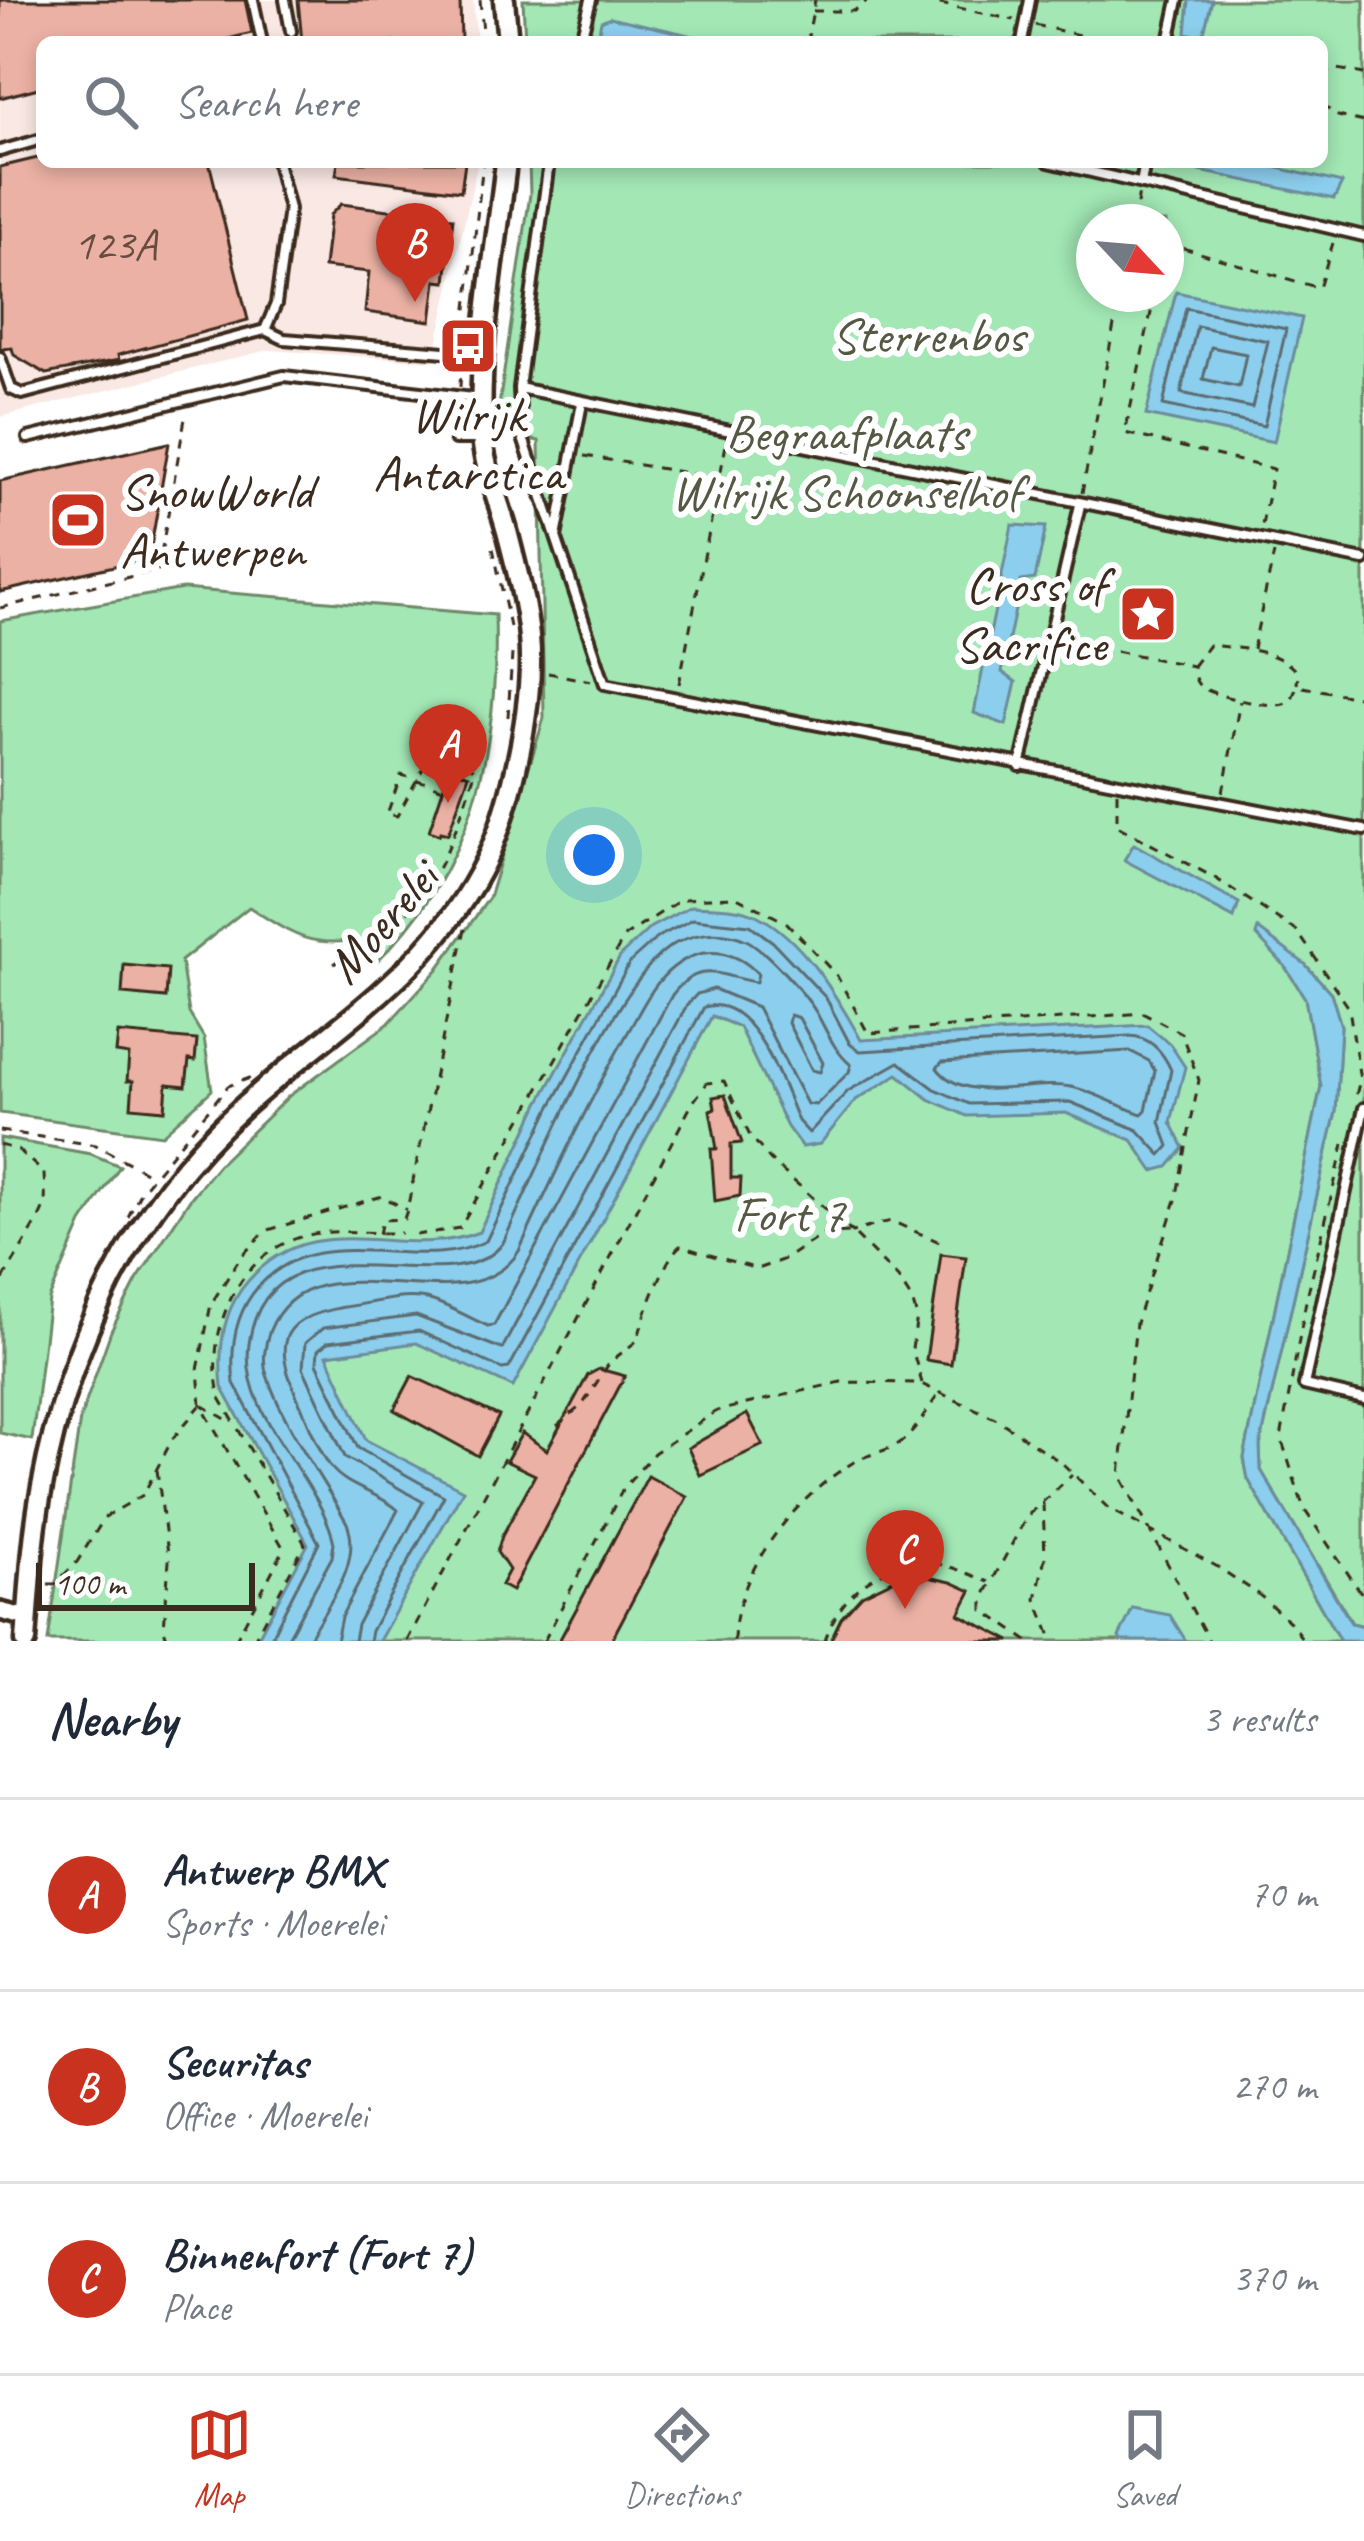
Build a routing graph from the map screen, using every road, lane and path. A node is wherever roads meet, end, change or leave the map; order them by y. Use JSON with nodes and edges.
{"nodes":[{"id":1,"x":253,"y":0,"type":"edge"},
{"id":2,"x":286,"y":0,"type":"edge"},
{"id":3,"x":480,"y":0,"type":"edge"},
{"id":4,"x":504,"y":0,"type":"edge"},
{"id":5,"x":591,"y":0,"type":"edge"},
{"id":6,"x":815,"y":0,"type":"edge"},
{"id":7,"x":868,"y":0,"type":"edge"},
{"id":8,"x":1030,"y":0,"type":"edge"},
{"id":9,"x":1178,"y":0,"type":"edge"},
{"id":10,"x":813,"y":10,"type":"junction"},
{"id":11,"x":291,"y":31,"type":"dead end"},
{"id":12,"x":261,"y":36,"type":"edge"},
{"id":13,"x":483,"y":36,"type":"edge"},
{"id":14,"x":507,"y":36,"type":"edge"},
{"id":15,"x":582,"y":36,"type":"edge"},
{"id":16,"x":808,"y":36,"type":"edge"},
{"id":17,"x":1023,"y":36,"type":"edge"},
{"id":18,"x":1169,"y":36,"type":"edge"},
{"id":19,"x":1328,"y":73,"type":"edge"},
{"id":20,"x":1364,"y":74,"type":"edge"},
{"id":21,"x":1328,"y":109,"type":"edge"},
{"id":22,"x":1364,"y":122,"type":"edge"},
{"id":23,"x":36,"y":141,"type":"edge"},
{"id":24,"x":0,"y":151,"type":"edge"},
{"id":25,"x":279,"y":168,"type":"edge"},
{"id":26,"x":483,"y":168,"type":"edge"},
{"id":27,"x":505,"y":168,"type":"edge"},
{"id":28,"x":548,"y":168,"type":"edge"},
{"id":29,"x":1074,"y":168,"type":"edge"},
{"id":30,"x":1144,"y":168,"type":"edge"},
{"id":31,"x":1141,"y":184,"type":"junction"},
{"id":32,"x":1137,"y":204,"type":"edge"},
{"id":33,"x":1337,"y":230,"type":"junction"},
{"id":34,"x":1364,"y":236,"type":"edge"},
{"id":35,"x":1184,"y":248,"type":"edge"},
{"id":36,"x":1117,"y":312,"type":"edge"},
{"id":37,"x":1150,"y":312,"type":"edge"},
{"id":38,"x":265,"y":329,"type":"junction"},
{"id":39,"x":472,"y":355,"type":"junction"},
{"id":40,"x":0,"y":357,"type":"edge"},
{"id":41,"x":519,"y":388,"type":"junction"},
{"id":42,"x":473,"y":398,"type":"junction"},
{"id":43,"x":188,"y":399,"type":"junction"},
{"id":44,"x":582,"y":403,"type":"junction"},
{"id":45,"x":728,"y":432,"type":"junction"},
{"id":46,"x":28,"y":438,"type":"dead end"},
{"id":47,"x":454,"y":439,"type":"dead end"},
{"id":48,"x":482,"y":439,"type":"junction"},
{"id":49,"x":572,"y":453,"type":"junction"},
{"id":50,"x":719,"y":478,"type":"junction"},
{"id":51,"x":1080,"y":506,"type":"junction"},
{"id":52,"x":489,"y":530,"type":"dead end"},
{"id":53,"x":556,"y":538,"type":"junction"},
{"id":54,"x":1259,"y":540,"type":"junction"},
{"id":55,"x":1276,"y":543,"type":"junction"},
{"id":56,"x":1364,"y":560,"type":"edge"},
{"id":57,"x":0,"y":608,"type":"edge"},
{"id":58,"x":1049,"y":638,"type":"junction"},
{"id":59,"x":1252,"y":651,"type":"junction"},
{"id":60,"x":1193,"y":666,"type":"junction"},
{"id":61,"x":527,"y":670,"type":"junction"},
{"id":62,"x":605,"y":684,"type":"junction"},
{"id":63,"x":1297,"y":686,"type":"junction"},
{"id":64,"x":676,"y":698,"type":"junction"},
{"id":65,"x":1364,"y":698,"type":"edge"},
{"id":66,"x":1240,"y":699,"type":"junction"},
{"id":67,"x":455,"y":710,"type":"dead end"},
{"id":68,"x":506,"y":729,"type":"dead end"},
{"id":69,"x":1020,"y":766,"type":"junction"},
{"id":70,"x":419,"y":781,"type":"junction"},
{"id":71,"x":1118,"y":784,"type":"junction"},
{"id":72,"x":1221,"y":803,"type":"junction"},
{"id":73,"x":1364,"y":830,"type":"edge"},
{"id":74,"x":456,"y":958,"type":"dead end"},
{"id":75,"x":334,"y":964,"type":"dead end"},
{"id":76,"x":260,"y":1074,"type":"dead end"},
{"id":77,"x":1355,"y":1100,"type":"dead end"},
{"id":78,"x":1364,"y":1108,"type":"edge"},
{"id":79,"x":0,"y":1131,"type":"edge"},
{"id":80,"x":1344,"y":1141,"type":"dead end"},
{"id":81,"x":0,"y":1145,"type":"edge"},
{"id":82,"x":154,"y":1177,"type":"junction"},
{"id":83,"x":407,"y":1210,"type":"junction"},
{"id":84,"x":120,"y":1231,"type":"dead end"},
{"id":85,"x":852,"y":1232,"type":"junction"},
{"id":86,"x":379,"y":1234,"type":"junction"},
{"id":87,"x":400,"y":1234,"type":"dead end"},
{"id":88,"x":416,"y":1235,"type":"dead end"},
{"id":89,"x":942,"y":1243,"type":"dead end"},
{"id":90,"x":0,"y":1286,"type":"edge"},
{"id":91,"x":922,"y":1385,"type":"junction"},
{"id":92,"x":940,"y":1393,"type":"junction"},
{"id":93,"x":1364,"y":1399,"type":"edge"},
{"id":94,"x":201,"y":1405,"type":"junction"},
{"id":95,"x":231,"y":1422,"type":"junction"},
{"id":96,"x":556,"y":1426,"type":"dead end"},
{"id":97,"x":157,"y":1468,"type":"junction"},
{"id":98,"x":1073,"y":1474,"type":"junction"},
{"id":99,"x":1043,"y":1502,"type":"junction"},
{"id":100,"x":1149,"y":1530,"type":"junction"},
{"id":101,"x":991,"y":1582,"type":"junction"},
{"id":102,"x":45,"y":1584,"type":"dead end"},
{"id":103,"x":1364,"y":1597,"type":"edge"},
{"id":104,"x":0,"y":1611,"type":"edge"},
{"id":105,"x":28,"y":1618,"type":"junction"},
{"id":106,"x":26,"y":1641,"type":"edge"},
{"id":107,"x":168,"y":1641,"type":"edge"},
{"id":108,"x":235,"y":1641,"type":"edge"},
{"id":109,"x":253,"y":1641,"type":"edge"},
{"id":110,"x":407,"y":1641,"type":"edge"},
{"id":111,"x":544,"y":1641,"type":"edge"},
{"id":112,"x":734,"y":1641,"type":"edge"},
{"id":113,"x":825,"y":1641,"type":"edge"},
{"id":114,"x":1028,"y":1641,"type":"edge"},
{"id":115,"x":1053,"y":1641,"type":"edge"},
{"id":116,"x":1209,"y":1641,"type":"edge"},
{"id":117,"x":1304,"y":1641,"type":"edge"}],
"edges":[{"from":1,"to":12,"type":"lane"},
{"from":2,"to":11,"type":"lane"},
{"from":3,"to":13,"type":"path"},
{"from":4,"to":14,"type":"street"},
{"from":5,"to":15,"type":"lane"},
{"from":6,"to":10,"type":"path"},
{"from":7,"to":10,"type":"path"},
{"from":8,"to":17,"type":"lane"},
{"from":9,"to":18,"type":"lane"},
{"from":10,"to":16,"type":"path"},
{"from":19,"to":20,"type":"path"},
{"from":21,"to":22,"type":"path"},
{"from":23,"to":24,"type":"lane"},
{"from":25,"to":38,"type":"lane"},
{"from":26,"to":39,"type":"path"},
{"from":27,"to":39,"type":"street","name":"Moerelei"},
{"from":28,"to":41,"type":"lane"},
{"from":29,"to":31,"type":"lane"},
{"from":30,"to":31,"type":"lane"},
{"from":31,"to":32,"type":"path"},
{"from":31,"to":33,"type":"lane"},
{"from":33,"to":34,"type":"lane"},
{"from":33,"to":35,"type":"path"},
{"from":36,"to":51,"type":"path"},
{"from":37,"to":54,"type":"path"},
{"from":38,"to":39,"type":"lane"},
{"from":38,"to":40,"type":"lane"},
{"from":39,"to":42,"type":"street","name":"Moerelei"},
{"from":39,"to":42,"type":"path"},
{"from":41,"to":44,"type":"lane"},
{"from":41,"to":53,"type":"lane"},
{"from":42,"to":43,"type":"lane"},
{"from":42,"to":48,"type":"street","name":"Moerelei"},
{"from":43,"to":46,"type":"lane"},
{"from":43,"to":57,"type":"path"},
{"from":44,"to":45,"type":"lane"},
{"from":44,"to":49,"type":"lane"},
{"from":45,"to":50,"type":"path"},
{"from":45,"to":51,"type":"lane"},
{"from":47,"to":48,"type":"lane"},
{"from":48,"to":61,"type":"street","name":"Moerelei"},
{"from":49,"to":50,"type":"path"},
{"from":49,"to":53,"type":"lane"},
{"from":50,"to":64,"type":"path"},
{"from":51,"to":54,"type":"lane"},
{"from":51,"to":58,"type":"lane"},
{"from":52,"to":68,"type":"path"},
{"from":53,"to":62,"type":"lane"},
{"from":54,"to":55,"type":"lane"},
{"from":55,"to":56,"type":"lane"},
{"from":55,"to":59,"type":"path"},
{"from":58,"to":60,"type":"path"},
{"from":58,"to":69,"type":"lane"},
{"from":59,"to":60,"type":"path"},
{"from":59,"to":63,"type":"path"},
{"from":60,"to":66,"type":"path"},
{"from":61,"to":62,"type":"path"},
{"from":61,"to":105,"type":"street","name":"Moerelei"},
{"from":62,"to":64,"type":"lane"},
{"from":63,"to":65,"type":"path"},
{"from":63,"to":66,"type":"path"},
{"from":64,"to":69,"type":"lane"},
{"from":66,"to":72,"type":"path"},
{"from":67,"to":70,"type":"path"},
{"from":69,"to":71,"type":"lane"},
{"from":70,"to":70,"type":"path"},
{"from":70,"to":75,"type":"path"},
{"from":71,"to":72,"type":"lane"},
{"from":71,"to":77,"type":"path"},
{"from":72,"to":73,"type":"lane"},
{"from":74,"to":83,"type":"path"},
{"from":76,"to":82,"type":"path"},
{"from":78,"to":93,"type":"lane"},
{"from":79,"to":82,"type":"path"},
{"from":80,"to":103,"type":"path"},
{"from":81,"to":90,"type":"path"},
{"from":82,"to":84,"type":"path"},
{"from":83,"to":86,"type":"path"},
{"from":83,"to":94,"type":"path"},
{"from":85,"to":89,"type":"path"},
{"from":85,"to":91,"type":"path"},
{"from":85,"to":96,"type":"path"},
{"from":85,"to":110,"type":"path"},
{"from":86,"to":87,"type":"path"},
{"from":86,"to":95,"type":"path"},
{"from":88,"to":100,"type":"path"},
{"from":91,"to":92,"type":"path"},
{"from":91,"to":111,"type":"path"},
{"from":92,"to":98,"type":"path"},
{"from":92,"to":112,"type":"path"},
{"from":94,"to":95,"type":"path"},
{"from":94,"to":97,"type":"path"},
{"from":94,"to":108,"type":"path"},
{"from":95,"to":109,"type":"path"},
{"from":97,"to":102,"type":"path"},
{"from":97,"to":107,"type":"path"},
{"from":98,"to":99,"type":"path"},
{"from":98,"to":100,"type":"path"},
{"from":99,"to":101,"type":"path"},
{"from":99,"to":115,"type":"path"},
{"from":100,"to":116,"type":"path"},
{"from":100,"to":117,"type":"path"},
{"from":101,"to":113,"type":"path"},
{"from":101,"to":114,"type":"path"},
{"from":104,"to":105,"type":"street"},
{"from":105,"to":106,"type":"street","name":"Moerelei"}]}
